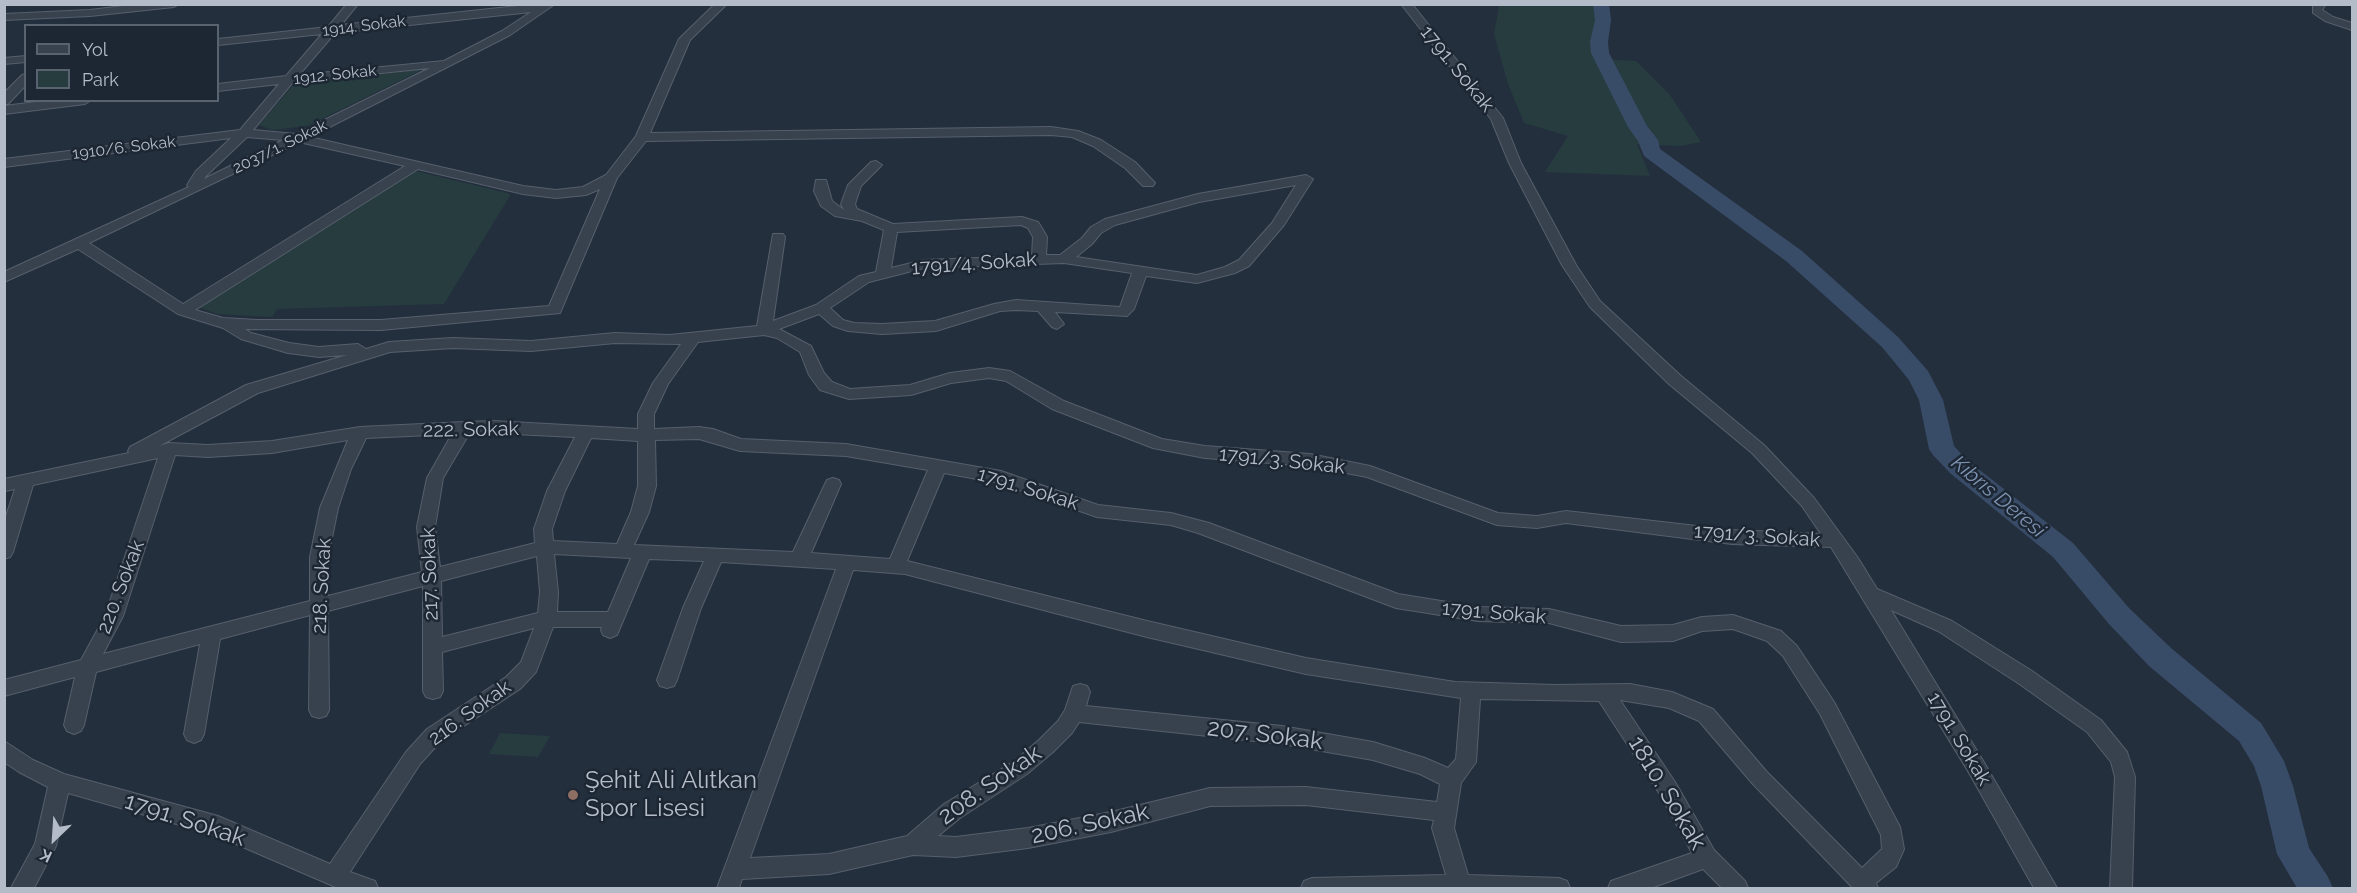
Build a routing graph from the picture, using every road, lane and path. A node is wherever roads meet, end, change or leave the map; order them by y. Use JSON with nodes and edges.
{"nodes":[{"id":1,"x":100,"y":4,"type":"edge"},
{"id":2,"x":174,"y":4,"type":"edge"},
{"id":3,"x":353,"y":4,"type":"edge"},
{"id":4,"x":722,"y":4,"type":"edge"},
{"id":5,"x":1406,"y":4,"type":"edge"},
{"id":6,"x":2321,"y":4,"type":"edge"},
{"id":7,"x":548,"y":6,"type":"edge"},
{"id":8,"x":90,"y":13,"type":"junction"},
{"id":9,"x":4,"y":17,"type":"edge"},
{"id":10,"x":78,"y":24,"type":"edge"},
{"id":11,"x":2352,"y":27,"type":"edge"},
{"id":12,"x":330,"y":31,"type":"junction"},
{"id":13,"x":219,"y":42,"type":"edge"},
{"id":14,"x":24,"y":59,"type":"edge"},
{"id":15,"x":4,"y":61,"type":"edge"},
{"id":16,"x":452,"y":61,"type":"junction"},
{"id":17,"x":24,"y":79,"type":"edge"},
{"id":18,"x":289,"y":80,"type":"junction"},
{"id":19,"x":219,"y":87,"type":"edge"},
{"id":20,"x":4,"y":101,"type":"edge"},
{"id":21,"x":69,"y":102,"type":"edge"},
{"id":22,"x":4,"y":110,"type":"edge"},
{"id":23,"x":244,"y":133,"type":"junction"},
{"id":24,"x":642,"y":137,"type":"junction"},
{"id":25,"x":299,"y":138,"type":"junction"},
{"id":26,"x":4,"y":163,"type":"edge"},
{"id":27,"x":416,"y":165,"type":"junction"},
{"id":28,"x":876,"y":165,"type":"dead end"},
{"id":29,"x":611,"y":178,"type":"junction"},
{"id":30,"x":821,"y":183,"type":"dead end"},
{"id":31,"x":1148,"y":183,"type":"dead end"},
{"id":32,"x":197,"y":188,"type":"junction"},
{"id":33,"x":863,"y":217,"type":"junction"},
{"id":34,"x":891,"y":228,"type":"junction"},
{"id":35,"x":778,"y":237,"type":"dead end"},
{"id":36,"x":79,"y":243,"type":"junction"},
{"id":37,"x":1064,"y":259,"type":"junction"},
{"id":38,"x":1039,"y":260,"type":"junction"},
{"id":39,"x":1140,"y":271,"type":"junction"},
{"id":40,"x":884,"y":274,"type":"junction"},
{"id":41,"x":4,"y":278,"type":"edge"},
{"id":42,"x":1042,"y":307,"type":"junction"},
{"id":43,"x":821,"y":308,"type":"junction"},
{"id":44,"x":183,"y":311,"type":"junction"},
{"id":45,"x":222,"y":323,"type":"junction"},
{"id":46,"x":1057,"y":324,"type":"dead end"},
{"id":47,"x":764,"y":330,"type":"junction"},
{"id":48,"x":694,"y":337,"type":"junction"},
{"id":49,"x":389,"y":347,"type":"junction"},
{"id":50,"x":465,"y":428,"type":"junction"},
{"id":51,"x":586,"y":432,"type":"junction"},
{"id":52,"x":360,"y":433,"type":"junction"},
{"id":53,"x":646,"y":435,"type":"junction"},
{"id":54,"x":169,"y":449,"type":"junction"},
{"id":55,"x":115,"y":463,"type":"junction"},
{"id":56,"x":939,"y":465,"type":"junction"},
{"id":57,"x":26,"y":480,"type":"junction"},
{"id":58,"x":4,"y":484,"type":"edge"},
{"id":59,"x":833,"y":484,"type":"dead end"},
{"id":60,"x":1836,"y":541,"type":"junction"},
{"id":61,"x":543,"y":547,"type":"junction"},
{"id":62,"x":623,"y":550,"type":"junction"},
{"id":63,"x":643,"y":551,"type":"junction"},
{"id":64,"x":4,"y":552,"type":"edge"},
{"id":65,"x":716,"y":554,"type":"junction"},
{"id":66,"x":800,"y":559,"type":"junction"},
{"id":67,"x":847,"y":562,"type":"junction"},
{"id":68,"x":896,"y":566,"type":"junction"},
{"id":69,"x":432,"y":577,"type":"junction"},
{"id":70,"x":1870,"y":594,"type":"junction"},
{"id":71,"x":318,"y":606,"type":"junction"},
{"id":72,"x":547,"y":619,"type":"junction"},
{"id":73,"x":212,"y":633,"type":"junction"},
{"id":74,"x":432,"y":647,"type":"junction"},
{"id":75,"x":88,"y":665,"type":"junction"},
{"id":76,"x":667,"y":680,"type":"dead end"},
{"id":77,"x":4,"y":688,"type":"edge"},
{"id":78,"x":1470,"y":690,"type":"junction"},
{"id":79,"x":433,"y":692,"type":"dead end"},
{"id":80,"x":1080,"y":692,"type":"dead end"},
{"id":81,"x":1604,"y":692,"type":"junction"},
{"id":82,"x":319,"y":710,"type":"dead end"},
{"id":83,"x":1074,"y":713,"type":"junction"},
{"id":84,"x":74,"y":725,"type":"dead end"},
{"id":85,"x":194,"y":734,"type":"dead end"},
{"id":86,"x":4,"y":750,"type":"edge"},
{"id":87,"x":1451,"y":779,"type":"junction"},
{"id":88,"x":60,"y":782,"type":"junction"},
{"id":89,"x":1445,"y":812,"type":"junction"},
{"id":90,"x":913,"y":845,"type":"junction"},
{"id":91,"x":1706,"y":856,"type":"junction"},
{"id":92,"x":334,"y":876,"type":"junction"},
{"id":93,"x":731,"y":879,"type":"edge"},
{"id":94,"x":1460,"y":885,"type":"junction"},
{"id":95,"x":1864,"y":885,"type":"edge"},
{"id":96,"x":22,"y":888,"type":"edge"},
{"id":97,"x":367,"y":888,"type":"edge"},
{"id":98,"x":1311,"y":888,"type":"edge"},
{"id":99,"x":1559,"y":888,"type":"edge"},
{"id":100,"x":1619,"y":888,"type":"edge"},
{"id":101,"x":1737,"y":888,"type":"edge"},
{"id":102,"x":2046,"y":888,"type":"edge"},
{"id":103,"x":2121,"y":888,"type":"edge"}],
"edges":[{"from":1,"to":8,"type":"street"},
{"from":2,"to":8,"type":"street"},
{"from":3,"to":12,"type":"street"},
{"from":4,"to":24,"type":"street"},
{"from":5,"to":60,"type":"street","name":"1791. Sokak"},
{"from":6,"to":11,"type":"street"},
{"from":7,"to":12,"type":"street","name":"1914. Sokak"},
{"from":7,"to":16,"type":"street","name":"2037/1. Sokak"},
{"from":8,"to":9,"type":"street"},
{"from":8,"to":10,"type":"street"},
{"from":12,"to":13,"type":"street","name":"1914. Sokak"},
{"from":12,"to":18,"type":"street"},
{"from":14,"to":15,"type":"street"},
{"from":16,"to":18,"type":"street","name":"1912. Sokak"},
{"from":16,"to":25,"type":"street","name":"2037/1. Sokak"},
{"from":17,"to":20,"type":"street"},
{"from":18,"to":19,"type":"street","name":"1912. Sokak"},
{"from":18,"to":23,"type":"street"},
{"from":21,"to":22,"type":"street"},
{"from":23,"to":25,"type":"street","name":"1910/6. Sokak"},
{"from":23,"to":26,"type":"street","name":"1910/6. Sokak"},
{"from":23,"to":32,"type":"street"},
{"from":24,"to":29,"type":"street"},
{"from":24,"to":31,"type":"street"},
{"from":25,"to":27,"type":"street","name":"1910/6. Sokak"},
{"from":25,"to":32,"type":"street","name":"2037/1. Sokak"},
{"from":27,"to":29,"type":"street","name":"1910/6. Sokak"},
{"from":27,"to":44,"type":"street"},
{"from":28,"to":33,"type":"street"},
{"from":29,"to":45,"type":"street"},
{"from":30,"to":33,"type":"street"},
{"from":32,"to":36,"type":"street","name":"2037/1. Sokak"},
{"from":33,"to":34,"type":"street"},
{"from":34,"to":38,"type":"street"},
{"from":34,"to":40,"type":"street"},
{"from":35,"to":47,"type":"street"},
{"from":36,"to":41,"type":"street","name":"2037/1. Sokak"},
{"from":36,"to":44,"type":"street"},
{"from":37,"to":38,"type":"street","name":"1791/4. Sokak"},
{"from":37,"to":39,"type":"street","name":"1791/4. Sokak"},
{"from":37,"to":39,"type":"street","name":"1791/4. Sokak"},
{"from":38,"to":40,"type":"street","name":"1791/4. Sokak"},
{"from":39,"to":42,"type":"street"},
{"from":40,"to":43,"type":"street","name":"1791/4. Sokak"},
{"from":42,"to":43,"type":"street"},
{"from":42,"to":46,"type":"street"},
{"from":43,"to":47,"type":"street","name":"1791/4. Sokak"},
{"from":44,"to":45,"type":"street"},
{"from":45,"to":49,"type":"street"},
{"from":47,"to":48,"type":"street"},
{"from":47,"to":60,"type":"street","name":"1791/3. Sokak"},
{"from":48,"to":49,"type":"street"},
{"from":48,"to":53,"type":"street"},
{"from":49,"to":55,"type":"street"},
{"from":50,"to":51,"type":"street","name":"222. Sokak"},
{"from":50,"to":52,"type":"street","name":"222. Sokak"},
{"from":50,"to":69,"type":"street","name":"217. Sokak"},
{"from":51,"to":53,"type":"street","name":"222. Sokak"},
{"from":51,"to":61,"type":"street","name":"216. Sokak"},
{"from":52,"to":54,"type":"street","name":"222. Sokak"},
{"from":52,"to":71,"type":"street","name":"218. Sokak"},
{"from":53,"to":56,"type":"street","name":"222. Sokak"},
{"from":53,"to":62,"type":"street"},
{"from":54,"to":55,"type":"street","name":"222. Sokak"},
{"from":54,"to":75,"type":"street","name":"220. Sokak"},
{"from":55,"to":57,"type":"street","name":"222. Sokak"},
{"from":56,"to":68,"type":"street"},
{"from":56,"to":95,"type":"street","name":"1791. Sokak"},
{"from":57,"to":58,"type":"street","name":"222. Sokak"},
{"from":57,"to":64,"type":"street"},
{"from":59,"to":66,"type":"street"},
{"from":60,"to":70,"type":"street","name":"1791. Sokak"},
{"from":61,"to":62,"type":"street"},
{"from":61,"to":69,"type":"street"},
{"from":61,"to":72,"type":"street","name":"216. Sokak"},
{"from":62,"to":63,"type":"street"},
{"from":63,"to":65,"type":"street"},
{"from":63,"to":72,"type":"street"},
{"from":65,"to":66,"type":"street"},
{"from":65,"to":76,"type":"street"},
{"from":66,"to":67,"type":"street"},
{"from":67,"to":68,"type":"street"},
{"from":67,"to":93,"type":"street"},
{"from":68,"to":78,"type":"street"},
{"from":69,"to":71,"type":"street"},
{"from":69,"to":74,"type":"street","name":"217. Sokak"},
{"from":70,"to":102,"type":"street","name":"1791. Sokak"},
{"from":70,"to":103,"type":"street"},
{"from":71,"to":73,"type":"street"},
{"from":71,"to":82,"type":"street","name":"218. Sokak"},
{"from":72,"to":74,"type":"street"},
{"from":72,"to":92,"type":"street","name":"216. Sokak"},
{"from":73,"to":75,"type":"street"},
{"from":73,"to":85,"type":"street"},
{"from":74,"to":79,"type":"street","name":"217. Sokak"},
{"from":75,"to":77,"type":"street"},
{"from":75,"to":84,"type":"street","name":"220. Sokak"},
{"from":78,"to":81,"type":"street"},
{"from":78,"to":87,"type":"street"},
{"from":80,"to":83,"type":"street","name":"208. Sokak"},
{"from":81,"to":91,"type":"street","name":"1810. Sokak"},
{"from":81,"to":95,"type":"street"},
{"from":83,"to":87,"type":"street","name":"207. Sokak"},
{"from":83,"to":90,"type":"street","name":"208. Sokak"},
{"from":86,"to":88,"type":"street","name":"1791. Sokak"},
{"from":87,"to":89,"type":"street"},
{"from":88,"to":92,"type":"street","name":"1791. Sokak"},
{"from":88,"to":96,"type":"street"},
{"from":89,"to":90,"type":"street","name":"206. Sokak"},
{"from":89,"to":94,"type":"street"},
{"from":90,"to":93,"type":"street","name":"206. Sokak"},
{"from":91,"to":100,"type":"street"},
{"from":91,"to":101,"type":"street","name":"1810. Sokak"},
{"from":92,"to":97,"type":"street","name":"1791. Sokak"},
{"from":94,"to":98,"type":"street"},
{"from":94,"to":99,"type":"street"}]}
